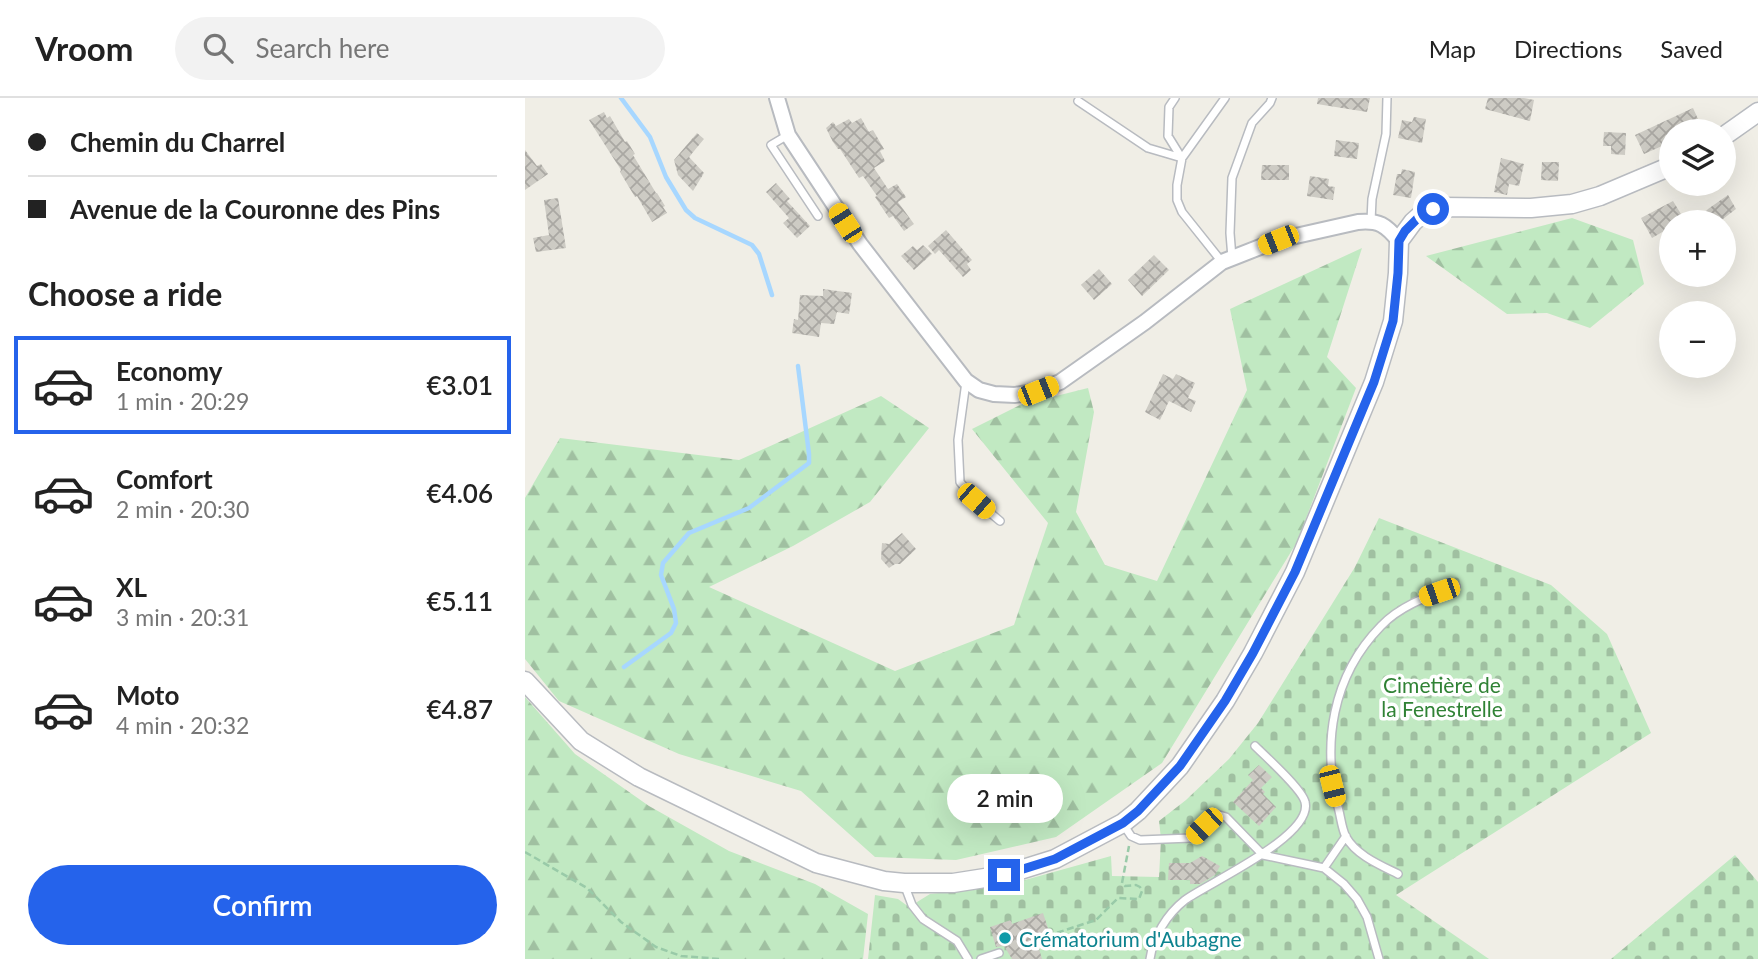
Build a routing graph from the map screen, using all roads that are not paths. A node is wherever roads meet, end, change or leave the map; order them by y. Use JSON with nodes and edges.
{"nodes":[{"id":1,"x":777,"y":98,"type":"edge"},
{"id":2,"x":1175,"y":98,"type":"edge"},
{"id":3,"x":1224,"y":98,"type":"edge"},
{"id":4,"x":1272,"y":98,"type":"edge"},
{"id":5,"x":1387,"y":98,"type":"edge"},
{"id":6,"x":1078,"y":101,"type":"dead end"},
{"id":7,"x":1758,"y":112,"type":"edge"},
{"id":8,"x":1736,"y":128,"type":"edge"},
{"id":9,"x":788,"y":135,"type":"junction"},
{"id":10,"x":1182,"y":158,"type":"junction"},
{"id":11,"x":1659,"y":171,"type":"edge"},
{"id":12,"x":818,"y":216,"type":"dead end"},
{"id":13,"x":1371,"y":221,"type":"junction"},
{"id":14,"x":1399,"y":241,"type":"junction"},
{"id":15,"x":1227,"y":260,"type":"junction"},
{"id":16,"x":966,"y":381,"type":"junction"},
{"id":17,"x":1000,"y":521,"type":"dead end"},
{"id":18,"x":1456,"y":586,"type":"dead end"},
{"id":19,"x":525,"y":681,"type":"edge"},
{"id":20,"x":1255,"y":746,"type":"dead end"},
{"id":21,"x":1127,"y":830,"type":"junction"},
{"id":22,"x":1346,"y":836,"type":"junction"},
{"id":23,"x":1263,"y":855,"type":"junction"},
{"id":24,"x":1324,"y":868,"type":"junction"},
{"id":25,"x":1398,"y":874,"type":"dead end"},
{"id":26,"x":904,"y":883,"type":"junction"},
{"id":27,"x":999,"y":953,"type":"dead end"},
{"id":28,"x":968,"y":959,"type":"edge"},
{"id":29,"x":981,"y":959,"type":"edge"},
{"id":30,"x":1150,"y":959,"type":"edge"},
{"id":31,"x":1379,"y":959,"type":"edge"}],
"edges":[{"from":1,"to":9,"type":"street"},
{"from":2,"to":10,"type":"lane"},
{"from":3,"to":10,"type":"lane"},
{"from":4,"to":15,"type":"lane"},
{"from":5,"to":13,"type":"lane"},
{"from":6,"to":10,"type":"lane"},
{"from":7,"to":8,"type":"street"},
{"from":9,"to":12,"type":"lane"},
{"from":9,"to":16,"type":"street"},
{"from":10,"to":15,"type":"lane"},
{"from":11,"to":14,"type":"street"},
{"from":13,"to":14,"type":"street"},
{"from":13,"to":15,"type":"street"},
{"from":14,"to":21,"type":"street"},
{"from":15,"to":16,"type":"street"},
{"from":16,"to":17,"type":"lane"},
{"from":18,"to":22,"type":"lane"},
{"from":19,"to":26,"type":"street"},
{"from":20,"to":23,"type":"lane"},
{"from":21,"to":23,"type":"lane"},
{"from":21,"to":26,"type":"street"},
{"from":22,"to":24,"type":"lane"},
{"from":22,"to":25,"type":"lane"},
{"from":23,"to":24,"type":"lane"},
{"from":23,"to":30,"type":"lane"},
{"from":24,"to":31,"type":"lane"},
{"from":26,"to":28,"type":"lane"},
{"from":27,"to":29,"type":"lane"}]}
